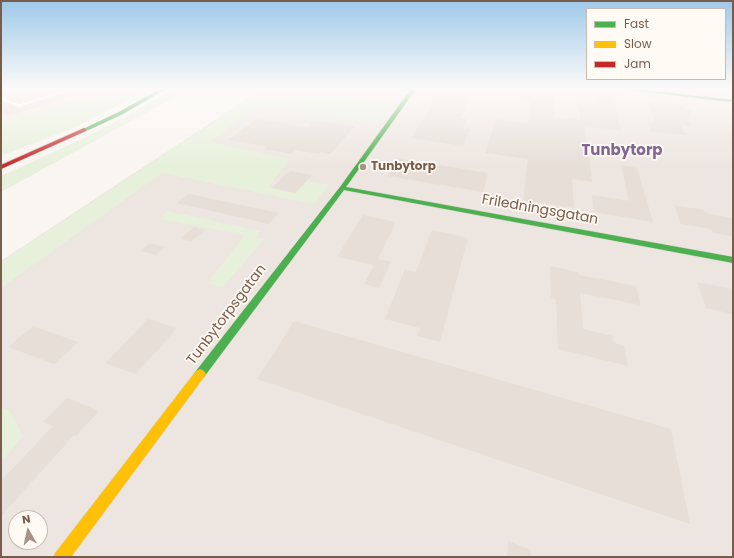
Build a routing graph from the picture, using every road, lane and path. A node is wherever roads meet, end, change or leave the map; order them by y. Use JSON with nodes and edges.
{"nodes":[{"id":1,"x":116,"y":115,"type":"edge"},
{"id":2,"x":395,"y":115,"type":"edge"},
{"id":3,"x":1,"y":167,"type":"edge"},
{"id":4,"x":342,"y":188,"type":"junction"},
{"id":5,"x":733,"y":260,"type":"edge"},
{"id":6,"x":61,"y":557,"type":"edge"}],
"edges":[{"from":1,"to":3,"type":"street"},
{"from":2,"to":4,"type":"street","name":"Tunbytorpsgatan"},
{"from":4,"to":5,"type":"street","name":"Friledningsgatan"},
{"from":4,"to":6,"type":"street","name":"Tunbytorpsgatan"}]}
